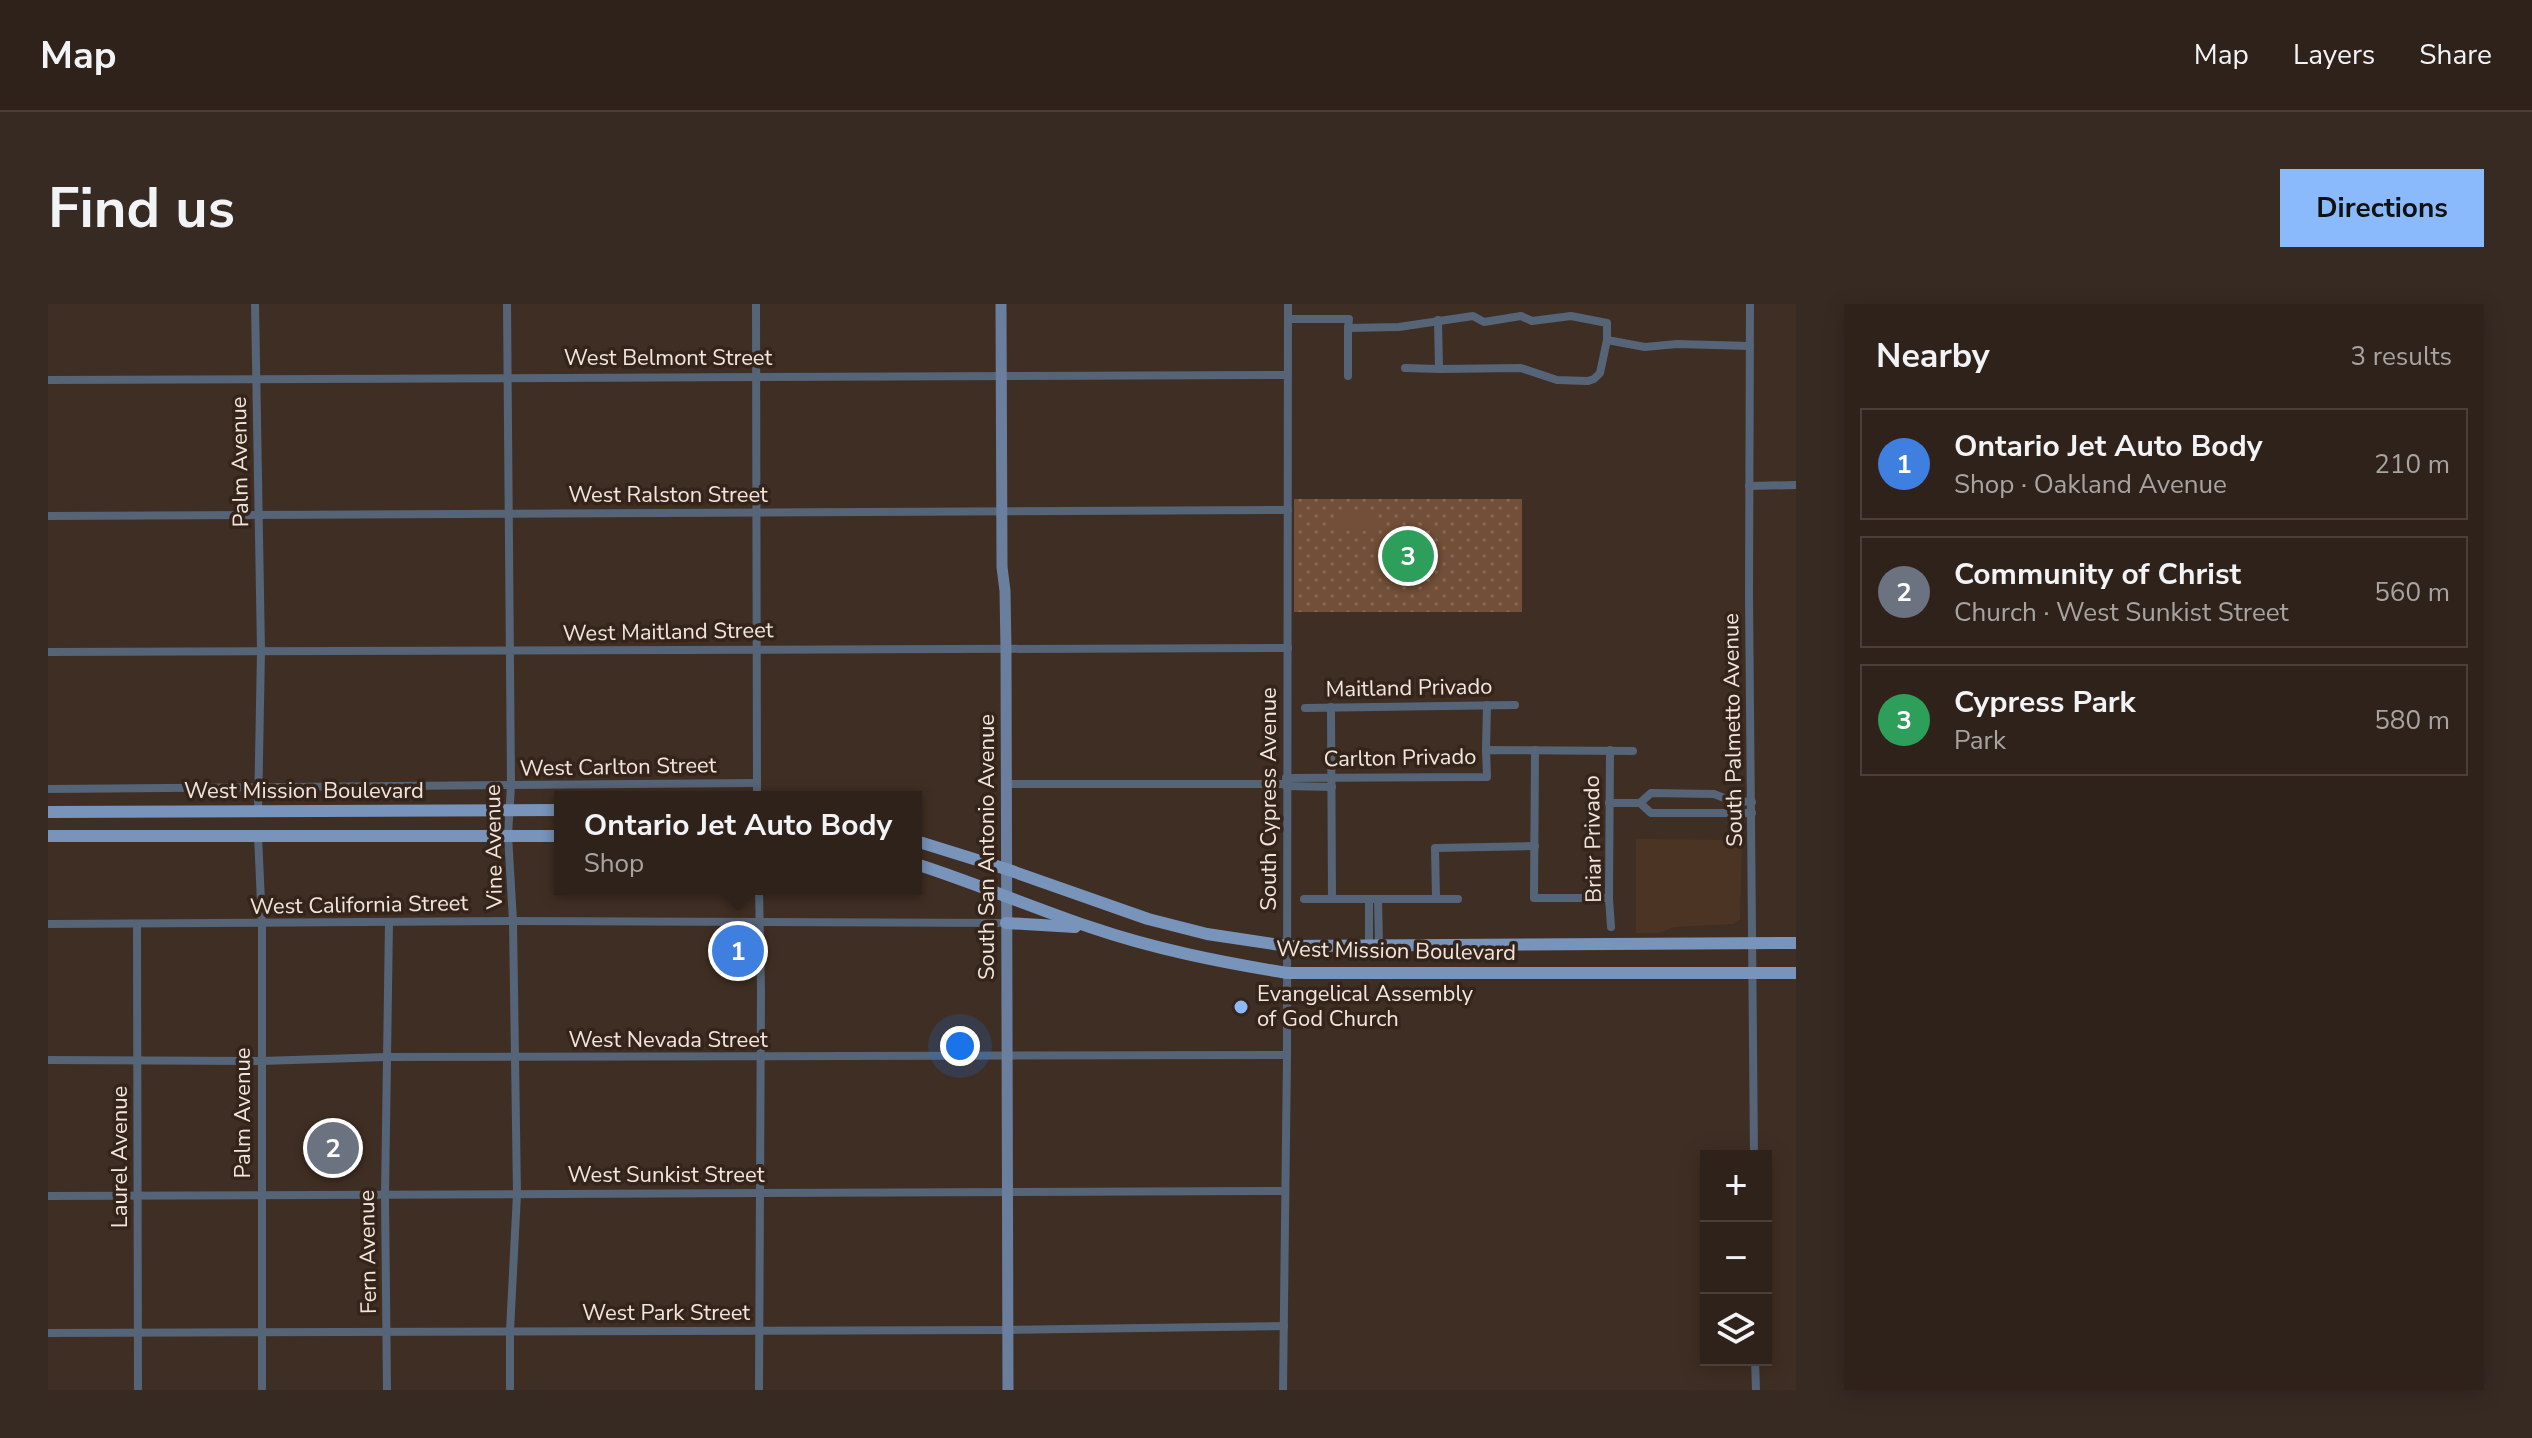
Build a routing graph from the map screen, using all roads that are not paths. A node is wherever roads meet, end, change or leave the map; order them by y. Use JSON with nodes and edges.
{"nodes":[{"id":1,"x":255,"y":304,"type":"edge"},
{"id":2,"x":507,"y":304,"type":"edge"},
{"id":3,"x":756,"y":304,"type":"edge"},
{"id":4,"x":1001,"y":304,"type":"edge"},
{"id":5,"x":1288,"y":304,"type":"edge"},
{"id":6,"x":1750,"y":304,"type":"edge"},
{"id":7,"x":1288,"y":319,"type":"junction"},
{"id":8,"x":1438,"y":320,"type":"junction"},
{"id":9,"x":1348,"y":328,"type":"junction"},
{"id":10,"x":1607,"y":340,"type":"junction"},
{"id":11,"x":1750,"y":346,"type":"junction"},
{"id":12,"x":1405,"y":368,"type":"dead end"},
{"id":13,"x":1439,"y":369,"type":"junction"},
{"id":14,"x":1287,"y":375,"type":"junction"},
{"id":15,"x":758,"y":376,"type":"junction"},
{"id":16,"x":1348,"y":376,"type":"dead end"},
{"id":17,"x":509,"y":377,"type":"junction"},
{"id":18,"x":1001,"y":377,"type":"junction"},
{"id":19,"x":256,"y":378,"type":"junction"},
{"id":20,"x":48,"y":380,"type":"edge"},
{"id":21,"x":1796,"y":485,"type":"edge"},
{"id":22,"x":1749,"y":486,"type":"junction"},
{"id":23,"x":1288,"y":510,"type":"junction"},
{"id":24,"x":509,"y":513,"type":"junction"},
{"id":25,"x":756,"y":513,"type":"junction"},
{"id":26,"x":1002,"y":513,"type":"junction"},
{"id":27,"x":48,"y":516,"type":"edge"},
{"id":28,"x":258,"y":516,"type":"junction"},
{"id":29,"x":1288,"y":648,"type":"junction"},
{"id":30,"x":757,"y":649,"type":"junction"},
{"id":31,"x":1006,"y":650,"type":"junction"},
{"id":32,"x":261,"y":651,"type":"junction"},
{"id":33,"x":48,"y":652,"type":"edge"},
{"id":34,"x":511,"y":652,"type":"junction"},
{"id":35,"x":1487,"y":705,"type":"junction"},
{"id":36,"x":1515,"y":705,"type":"dead end"},
{"id":37,"x":1331,"y":707,"type":"junction"},
{"id":38,"x":1305,"y":708,"type":"dead end"},
{"id":39,"x":1486,"y":750,"type":"junction"},
{"id":40,"x":1535,"y":750,"type":"junction"},
{"id":41,"x":1610,"y":750,"type":"junction"},
{"id":42,"x":1633,"y":751,"type":"dead end"},
{"id":43,"x":1332,"y":782,"type":"junction"},
{"id":44,"x":757,"y":783,"type":"junction"},
{"id":45,"x":1286,"y":783,"type":"junction"},
{"id":46,"x":1007,"y":784,"type":"junction"},
{"id":47,"x":511,"y":786,"type":"junction"},
{"id":48,"x":259,"y":788,"type":"junction"},
{"id":49,"x":48,"y":789,"type":"edge"},
{"id":50,"x":757,"y":791,"type":"edge"},
{"id":51,"x":1691,"y":793,"type":"junction"},
{"id":52,"x":1752,"y":802,"type":"junction"},
{"id":53,"x":1609,"y":803,"type":"junction"},
{"id":54,"x":1640,"y":803,"type":"junction"},
{"id":55,"x":509,"y":810,"type":"junction"},
{"id":56,"x":554,"y":810,"type":"edge"},
{"id":57,"x":48,"y":812,"type":"edge"},
{"id":58,"x":258,"y":812,"type":"junction"},
{"id":59,"x":1691,"y":813,"type":"junction"},
{"id":60,"x":1752,"y":813,"type":"junction"},
{"id":61,"x":508,"y":835,"type":"junction"},
{"id":62,"x":48,"y":836,"type":"edge"},
{"id":63,"x":258,"y":836,"type":"junction"},
{"id":64,"x":554,"y":836,"type":"edge"},
{"id":65,"x":922,"y":843,"type":"edge"},
{"id":66,"x":1535,"y":846,"type":"junction"},
{"id":67,"x":922,"y":866,"type":"edge"},
{"id":68,"x":1006,"y":869,"type":"junction"},
{"id":69,"x":759,"y":895,"type":"edge"},
{"id":70,"x":1006,"y":896,"type":"junction"},
{"id":71,"x":1609,"y":898,"type":"junction"},
{"id":72,"x":1304,"y":899,"type":"dead end"},
{"id":73,"x":1332,"y":899,"type":"junction"},
{"id":74,"x":1374,"y":899,"type":"junction"},
{"id":75,"x":1436,"y":899,"type":"junction"},
{"id":76,"x":1458,"y":899,"type":"dead end"},
{"id":77,"x":513,"y":921,"type":"junction"},
{"id":78,"x":389,"y":922,"type":"junction"},
{"id":79,"x":761,"y":922,"type":"junction"},
{"id":80,"x":1006,"y":923,"type":"junction"},
{"id":81,"x":48,"y":924,"type":"edge"},
{"id":82,"x":137,"y":924,"type":"junction"},
{"id":83,"x":262,"y":924,"type":"junction"},
{"id":84,"x":1611,"y":927,"type":"dead end"},
{"id":85,"x":1090,"y":928,"type":"junction"},
{"id":86,"x":1752,"y":943,"type":"junction"},
{"id":87,"x":1796,"y":943,"type":"edge"},
{"id":88,"x":1374,"y":945,"type":"junction"},
{"id":89,"x":1287,"y":946,"type":"junction"},
{"id":90,"x":1287,"y":973,"type":"junction"},
{"id":91,"x":1752,"y":973,"type":"junction"},
{"id":92,"x":1796,"y":973,"type":"edge"},
{"id":93,"x":1287,"y":1055,"type":"junction"},
{"id":94,"x":387,"y":1057,"type":"junction"},
{"id":95,"x":515,"y":1057,"type":"junction"},
{"id":96,"x":1007,"y":1057,"type":"junction"},
{"id":97,"x":760,"y":1058,"type":"junction"},
{"id":98,"x":48,"y":1060,"type":"edge"},
{"id":99,"x":137,"y":1060,"type":"junction"},
{"id":100,"x":261,"y":1061,"type":"junction"},
{"id":101,"x":1754,"y":1150,"type":"edge"},
{"id":102,"x":1285,"y":1191,"type":"junction"},
{"id":103,"x":760,"y":1193,"type":"junction"},
{"id":104,"x":1006,"y":1193,"type":"junction"},
{"id":105,"x":517,"y":1194,"type":"junction"},
{"id":106,"x":138,"y":1195,"type":"junction"},
{"id":107,"x":262,"y":1195,"type":"junction"},
{"id":108,"x":48,"y":1196,"type":"edge"},
{"id":109,"x":385,"y":1196,"type":"junction"},
{"id":110,"x":1284,"y":1326,"type":"junction"},
{"id":111,"x":1007,"y":1330,"type":"junction"},
{"id":112,"x":138,"y":1331,"type":"junction"},
{"id":113,"x":387,"y":1331,"type":"junction"},
{"id":114,"x":510,"y":1331,"type":"junction"},
{"id":115,"x":759,"y":1331,"type":"junction"},
{"id":116,"x":262,"y":1332,"type":"junction"},
{"id":117,"x":48,"y":1333,"type":"edge"},
{"id":118,"x":1755,"y":1366,"type":"edge"},
{"id":119,"x":138,"y":1390,"type":"edge"},
{"id":120,"x":262,"y":1390,"type":"edge"},
{"id":121,"x":387,"y":1390,"type":"edge"},
{"id":122,"x":510,"y":1390,"type":"edge"},
{"id":123,"x":759,"y":1390,"type":"edge"},
{"id":124,"x":1008,"y":1390,"type":"edge"},
{"id":125,"x":1283,"y":1390,"type":"edge"},
{"id":126,"x":1756,"y":1390,"type":"edge"}],
"edges":[{"from":1,"to":19,"type":"street","name":"Palm Avenue"},
{"from":2,"to":17,"type":"street","name":"Vine Avenue"},
{"from":3,"to":15,"type":"street"},
{"from":4,"to":18,"type":"street","name":"South San Antonio Avenue"},
{"from":5,"to":7,"type":"street","name":"South Cypress Avenue"},
{"from":6,"to":11,"type":"street","name":"South Palmetto Avenue"},
{"from":7,"to":9,"type":"street"},
{"from":7,"to":14,"type":"street","name":"South Cypress Avenue"},
{"from":8,"to":9,"type":"street"},
{"from":8,"to":10,"type":"street"},
{"from":8,"to":13,"type":"street"},
{"from":9,"to":16,"type":"street"},
{"from":10,"to":11,"type":"street"},
{"from":10,"to":13,"type":"street"},
{"from":11,"to":22,"type":"street","name":"South Palmetto Avenue"},
{"from":12,"to":13,"type":"street"},
{"from":14,"to":18,"type":"street","name":"West Belmont Street"},
{"from":14,"to":23,"type":"street","name":"South Cypress Avenue"},
{"from":15,"to":17,"type":"street","name":"West Belmont Street"},
{"from":15,"to":18,"type":"street","name":"West Belmont Street"},
{"from":15,"to":25,"type":"street"},
{"from":17,"to":19,"type":"street","name":"West Belmont Street"},
{"from":17,"to":24,"type":"street","name":"Vine Avenue"},
{"from":18,"to":26,"type":"street","name":"South San Antonio Avenue"},
{"from":19,"to":20,"type":"street","name":"West Belmont Street"},
{"from":19,"to":28,"type":"street","name":"Palm Avenue"},
{"from":21,"to":22,"type":"street"},
{"from":22,"to":52,"type":"street","name":"South Palmetto Avenue"},
{"from":23,"to":26,"type":"street","name":"West Ralston Street"},
{"from":23,"to":29,"type":"street","name":"South Cypress Avenue"},
{"from":24,"to":25,"type":"street","name":"West Ralston Street"},
{"from":24,"to":28,"type":"street","name":"West Ralston Street"},
{"from":24,"to":34,"type":"street","name":"Vine Avenue"},
{"from":25,"to":26,"type":"street","name":"West Ralston Street"},
{"from":25,"to":30,"type":"street"},
{"from":26,"to":31,"type":"street","name":"South San Antonio Avenue"},
{"from":27,"to":28,"type":"street","name":"West Ralston Street"},
{"from":28,"to":32,"type":"street","name":"Palm Avenue"},
{"from":29,"to":31,"type":"street","name":"West Maitland Street"},
{"from":29,"to":45,"type":"street","name":"South Cypress Avenue"},
{"from":30,"to":31,"type":"street","name":"West Maitland Street"},
{"from":30,"to":34,"type":"street","name":"West Maitland Street"},
{"from":30,"to":44,"type":"street"},
{"from":31,"to":46,"type":"street","name":"South San Antonio Avenue"},
{"from":32,"to":33,"type":"street","name":"West Maitland Street"},
{"from":32,"to":34,"type":"street","name":"West Maitland Street"},
{"from":32,"to":48,"type":"street","name":"Palm Avenue"},
{"from":34,"to":47,"type":"street","name":"Vine Avenue"},
{"from":35,"to":36,"type":"street","name":"Maitland Privado"},
{"from":35,"to":37,"type":"street","name":"Maitland Privado"},
{"from":35,"to":39,"type":"street"},
{"from":37,"to":38,"type":"street","name":"Maitland Privado"},
{"from":37,"to":43,"type":"street"},
{"from":39,"to":40,"type":"street","name":"Carlton Privado"},
{"from":39,"to":43,"type":"street","name":"Carlton Privado"},
{"from":40,"to":41,"type":"street","name":"Carlton Privado"},
{"from":40,"to":66,"type":"street"},
{"from":41,"to":42,"type":"street","name":"Carlton Privado"},
{"from":41,"to":53,"type":"street","name":"Briar Privado"},
{"from":43,"to":45,"type":"street","name":"Carlton Privado"},
{"from":43,"to":73,"type":"street"},
{"from":44,"to":47,"type":"street","name":"West Carlton Street"},
{"from":44,"to":50,"type":"street"},
{"from":45,"to":46,"type":"street"},
{"from":45,"to":89,"type":"street","name":"South Cypress Avenue"},
{"from":46,"to":68,"type":"street","name":"South San Antonio Avenue"},
{"from":47,"to":48,"type":"street","name":"West Carlton Street"},
{"from":47,"to":55,"type":"street","name":"Vine Avenue"},
{"from":48,"to":49,"type":"street","name":"West Carlton Street"},
{"from":48,"to":58,"type":"street","name":"Palm Avenue"},
{"from":51,"to":52,"type":"street"},
{"from":51,"to":54,"type":"street"},
{"from":51,"to":59,"type":"street"},
{"from":52,"to":60,"type":"street","name":"South Palmetto Avenue"},
{"from":53,"to":54,"type":"street"},
{"from":53,"to":71,"type":"street","name":"Briar Privado"},
{"from":54,"to":59,"type":"street"},
{"from":55,"to":56,"type":"main road","name":"West Mission Boulevard"},
{"from":55,"to":58,"type":"main road","name":"West Mission Boulevard"},
{"from":55,"to":61,"type":"street","name":"Vine Avenue"},
{"from":57,"to":58,"type":"main road","name":"West Mission Boulevard"},
{"from":59,"to":60,"type":"street"},
{"from":60,"to":86,"type":"street","name":"South Palmetto Avenue"},
{"from":61,"to":63,"type":"main road","name":"West Mission Boulevard"},
{"from":61,"to":64,"type":"main road","name":"West Mission Boulevard"},
{"from":61,"to":77,"type":"street","name":"Vine Avenue"},
{"from":62,"to":63,"type":"main road","name":"West Mission Boulevard"},
{"from":63,"to":83,"type":"street","name":"Palm Avenue"},
{"from":65,"to":68,"type":"main road","name":"West Mission Boulevard"},
{"from":66,"to":71,"type":"street"},
{"from":66,"to":75,"type":"street"},
{"from":67,"to":70,"type":"main road","name":"West Mission Boulevard"},
{"from":68,"to":70,"type":"street","name":"South San Antonio Avenue"},
{"from":68,"to":89,"type":"main road","name":"West Mission Boulevard"},
{"from":69,"to":79,"type":"street"},
{"from":70,"to":80,"type":"street","name":"South San Antonio Avenue"},
{"from":70,"to":85,"type":"main road","name":"West Mission Boulevard"},
{"from":71,"to":84,"type":"street","name":"Briar Privado"},
{"from":72,"to":73,"type":"street"},
{"from":73,"to":74,"type":"street"},
{"from":74,"to":75,"type":"street"},
{"from":74,"to":88,"type":"street"},
{"from":75,"to":76,"type":"street"},
{"from":77,"to":78,"type":"street","name":"West California Street"},
{"from":77,"to":79,"type":"street","name":"West California Street"},
{"from":77,"to":95,"type":"street","name":"Vine Avenue"},
{"from":78,"to":83,"type":"street","name":"West California Street"},
{"from":78,"to":94,"type":"street","name":"Fern Avenue"},
{"from":79,"to":80,"type":"street","name":"West California Street"},
{"from":79,"to":97,"type":"street"},
{"from":80,"to":85,"type":"main road"},
{"from":80,"to":96,"type":"street","name":"South San Antonio Avenue"},
{"from":81,"to":82,"type":"street","name":"West California Street"},
{"from":82,"to":83,"type":"street","name":"West California Street"},
{"from":82,"to":99,"type":"street","name":"Laurel Avenue"},
{"from":83,"to":100,"type":"street","name":"Palm Avenue"},
{"from":85,"to":90,"type":"main road","name":"West Mission Boulevard"},
{"from":86,"to":87,"type":"main road","name":"West Mission Boulevard"},
{"from":86,"to":88,"type":"main road","name":"West Mission Boulevard"},
{"from":86,"to":91,"type":"street","name":"South Palmetto Avenue"},
{"from":88,"to":89,"type":"main road","name":"West Mission Boulevard"},
{"from":89,"to":90,"type":"street","name":"South Cypress Avenue"},
{"from":90,"to":91,"type":"main road","name":"West Mission Boulevard"},
{"from":90,"to":93,"type":"street","name":"South Cypress Avenue"},
{"from":91,"to":92,"type":"main road","name":"West Mission Boulevard"},
{"from":91,"to":101,"type":"street","name":"South Palmetto Avenue"},
{"from":93,"to":96,"type":"street","name":"West Nevada Street"},
{"from":93,"to":102,"type":"street","name":"South Cypress Avenue"},
{"from":94,"to":95,"type":"street","name":"West Nevada Street"},
{"from":94,"to":100,"type":"street","name":"West Nevada Street"},
{"from":94,"to":109,"type":"street","name":"Fern Avenue"},
{"from":95,"to":97,"type":"street","name":"West Nevada Street"},
{"from":95,"to":105,"type":"street","name":"Vine Avenue"},
{"from":96,"to":97,"type":"street","name":"West Nevada Street"},
{"from":96,"to":104,"type":"street","name":"South San Antonio Avenue"},
{"from":97,"to":103,"type":"street"},
{"from":98,"to":99,"type":"street","name":"West Nevada Street"},
{"from":99,"to":100,"type":"street","name":"West Nevada Street"},
{"from":99,"to":106,"type":"street","name":"Laurel Avenue"},
{"from":100,"to":107,"type":"street","name":"Palm Avenue"},
{"from":102,"to":104,"type":"street","name":"West Sunkist Street"},
{"from":102,"to":110,"type":"street","name":"South Cypress Avenue"},
{"from":103,"to":104,"type":"street","name":"West Sunkist Street"},
{"from":103,"to":105,"type":"street","name":"West Sunkist Street"},
{"from":103,"to":115,"type":"street"},
{"from":104,"to":111,"type":"street","name":"South San Antonio Avenue"},
{"from":105,"to":109,"type":"street","name":"West Sunkist Street"},
{"from":105,"to":114,"type":"street","name":"Vine Avenue"},
{"from":106,"to":107,"type":"street","name":"West Sunkist Street"},
{"from":106,"to":108,"type":"street","name":"West Sunkist Street"},
{"from":106,"to":112,"type":"street","name":"Laurel Avenue"},
{"from":107,"to":109,"type":"street","name":"West Sunkist Street"},
{"from":107,"to":116,"type":"street","name":"Palm Avenue"},
{"from":109,"to":113,"type":"street","name":"Fern Avenue"},
{"from":110,"to":111,"type":"street","name":"West Park Street"},
{"from":110,"to":125,"type":"street","name":"South Cypress Avenue"},
{"from":111,"to":115,"type":"street","name":"West Park Street"},
{"from":111,"to":124,"type":"street","name":"South San Antonio Avenue"},
{"from":112,"to":116,"type":"street","name":"West Park Street"},
{"from":112,"to":117,"type":"street","name":"West Park Street"},
{"from":112,"to":119,"type":"street","name":"Laurel Avenue"},
{"from":113,"to":114,"type":"street","name":"West Park Street"},
{"from":113,"to":116,"type":"street","name":"West Park Street"},
{"from":113,"to":121,"type":"street","name":"Fern Avenue"},
{"from":114,"to":115,"type":"street","name":"West Park Street"},
{"from":114,"to":122,"type":"street","name":"Vine Avenue"},
{"from":115,"to":123,"type":"street"},
{"from":116,"to":120,"type":"street","name":"Palm Avenue"},
{"from":118,"to":126,"type":"street"}]}
